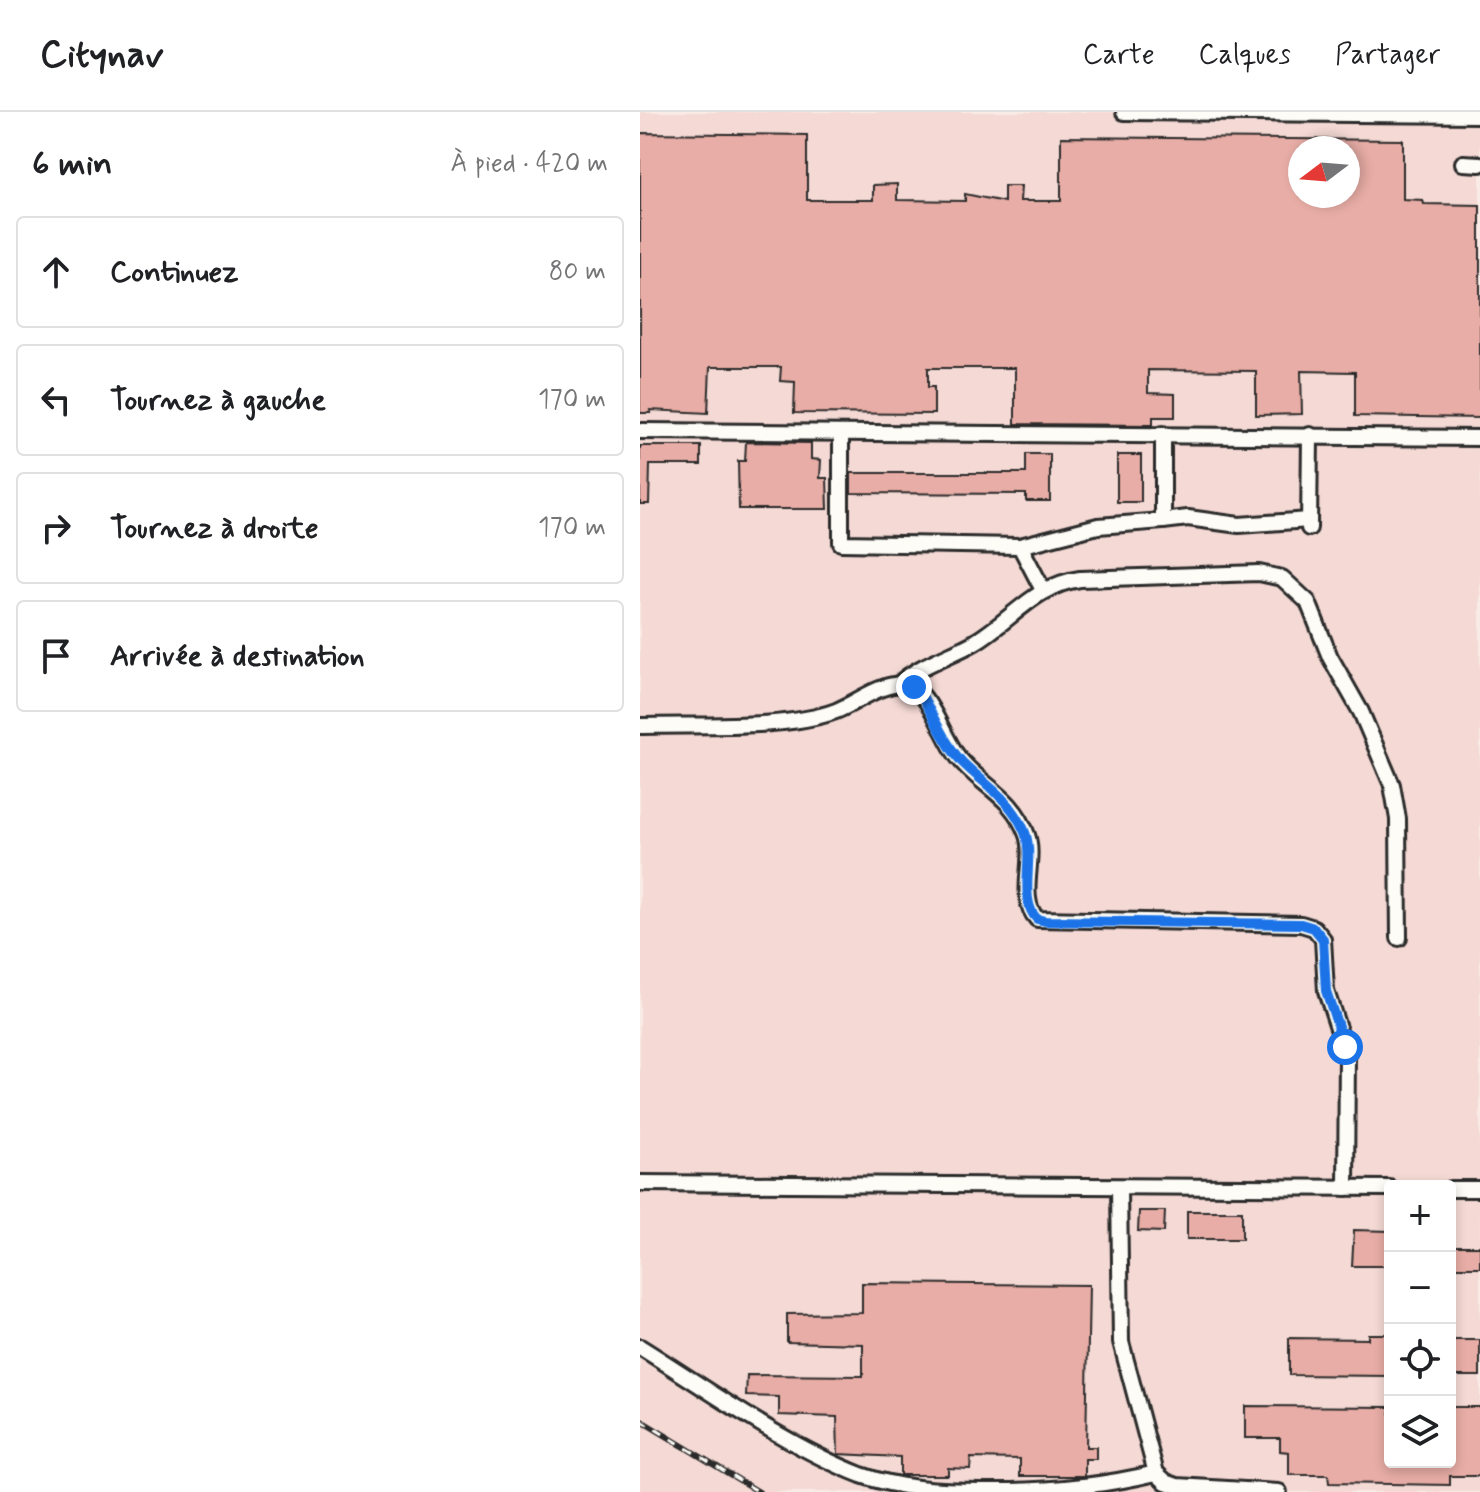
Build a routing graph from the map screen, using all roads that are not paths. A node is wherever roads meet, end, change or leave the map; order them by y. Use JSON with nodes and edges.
{"nodes":[{"id":1,"x":1124,"y":112,"type":"edge"},
{"id":2,"x":1480,"y":115,"type":"edge"},
{"id":3,"x":1463,"y":163,"type":"dead end"},
{"id":4,"x":1480,"y":164,"type":"edge"},
{"id":5,"x":640,"y":431,"type":"edge"},
{"id":6,"x":841,"y":433,"type":"junction"},
{"id":7,"x":1163,"y":434,"type":"junction"},
{"id":8,"x":1310,"y":435,"type":"junction"},
{"id":9,"x":1480,"y":438,"type":"edge"},
{"id":10,"x":1163,"y":521,"type":"junction"},
{"id":11,"x":1020,"y":546,"type":"junction"},
{"id":12,"x":1043,"y":590,"type":"junction"},
{"id":13,"x":899,"y":684,"type":"junction"},
{"id":14,"x":640,"y":726,"type":"edge"},
{"id":15,"x":1399,"y":938,"type":"dead end"},
{"id":16,"x":640,"y":1183,"type":"edge"},
{"id":17,"x":1119,"y":1187,"type":"junction"},
{"id":18,"x":1346,"y":1188,"type":"junction"},
{"id":19,"x":1384,"y":1188,"type":"edge"},
{"id":20,"x":1456,"y":1189,"type":"edge"},
{"id":21,"x":1480,"y":1189,"type":"edge"},
{"id":22,"x":640,"y":1347,"type":"edge"},
{"id":23,"x":1156,"y":1473,"type":"junction"},
{"id":24,"x":1279,"y":1492,"type":"edge"}],
"edges":[{"from":1,"to":2,"type":"street"},
{"from":3,"to":4,"type":"street"},
{"from":5,"to":6,"type":"street"},
{"from":6,"to":7,"type":"street"},
{"from":6,"to":11,"type":"street"},
{"from":7,"to":8,"type":"street"},
{"from":7,"to":10,"type":"street"},
{"from":8,"to":9,"type":"street"},
{"from":8,"to":10,"type":"street"},
{"from":10,"to":11,"type":"street"},
{"from":11,"to":12,"type":"street"},
{"from":12,"to":13,"type":"street"},
{"from":12,"to":15,"type":"street"},
{"from":13,"to":14,"type":"street"},
{"from":13,"to":18,"type":"street"},
{"from":16,"to":17,"type":"street"},
{"from":17,"to":18,"type":"street"},
{"from":17,"to":23,"type":"street"},
{"from":18,"to":19,"type":"street"},
{"from":20,"to":21,"type":"street"},
{"from":22,"to":23,"type":"street"},
{"from":23,"to":24,"type":"street"}]}
